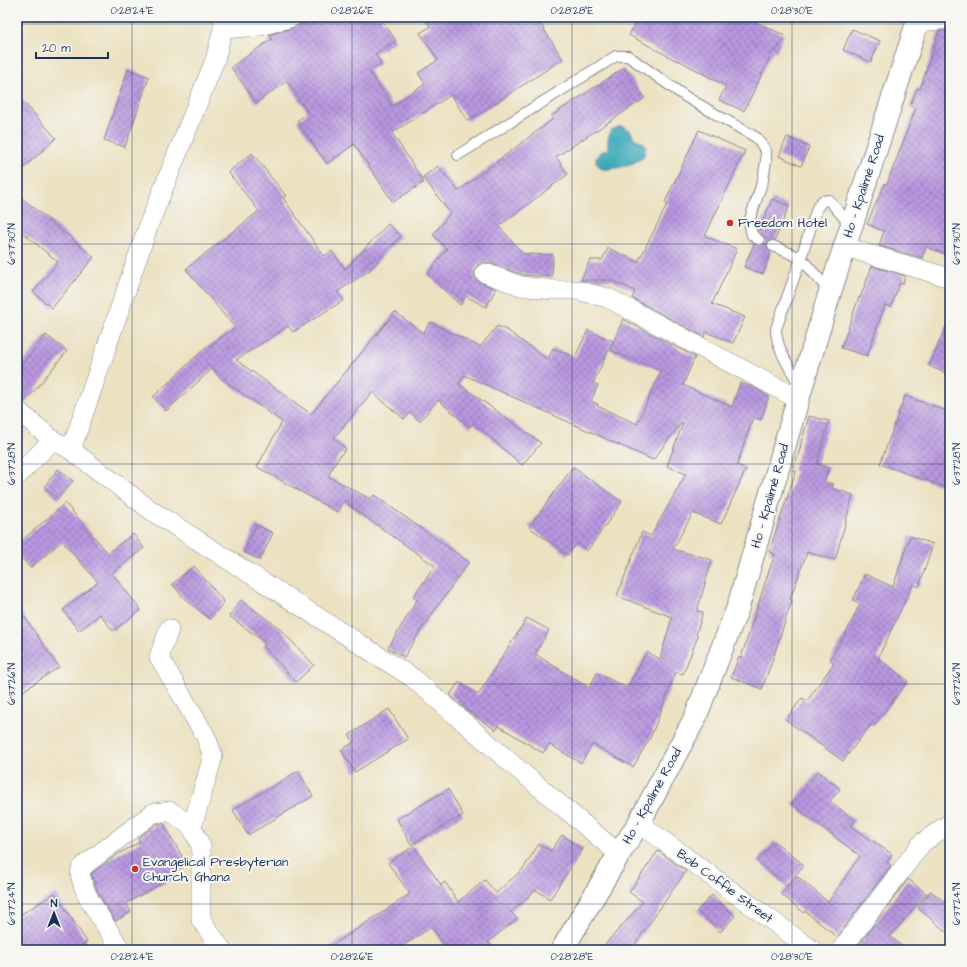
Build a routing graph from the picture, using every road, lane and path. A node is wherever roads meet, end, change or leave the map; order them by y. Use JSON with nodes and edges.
{"nodes":[{"id":1,"x":292,"y":17,"type":"edge"},
{"id":2,"x":918,"y":20,"type":"edge"},
{"id":3,"x":950,"y":20,"type":"edge"},
{"id":4,"x":223,"y":23,"type":"edge"},
{"id":5,"x":458,"y":155,"type":"dead end"},
{"id":6,"x":852,"y":226,"type":"junction"},
{"id":7,"x":759,"y":240,"type":"dead end"},
{"id":8,"x":773,"y":246,"type":"dead end"},
{"id":9,"x":845,"y":247,"type":"junction"},
{"id":10,"x":801,"y":258,"type":"junction"},
{"id":11,"x":485,"y":273,"type":"dead end"},
{"id":12,"x":950,"y":278,"type":"edge"},
{"id":13,"x":830,"y":292,"type":"junction"},
{"id":14,"x":800,"y":394,"type":"junction"},
{"id":15,"x":17,"y":410,"type":"edge"},
{"id":16,"x":53,"y":440,"type":"junction"},
{"id":17,"x":71,"y":450,"type":"junction"},
{"id":18,"x":17,"y":476,"type":"edge"},
{"id":19,"x":169,"y":629,"type":"dead end"},
{"id":20,"x":639,"y":823,"type":"junction"},
{"id":21,"x":950,"y":823,"type":"edge"},
{"id":22,"x":192,"y":827,"type":"junction"},
{"id":23,"x":619,"y":854,"type":"junction"},
{"id":24,"x":121,"y":950,"type":"edge"},
{"id":25,"x":222,"y":950,"type":"edge"},
{"id":26,"x":562,"y":950,"type":"edge"},
{"id":27,"x":812,"y":950,"type":"edge"},
{"id":28,"x":841,"y":950,"type":"edge"}],
"edges":[{"from":1,"to":4,"type":"street"},
{"from":2,"to":3,"type":"street"},
{"from":2,"to":6,"type":"main road","name":"Ho - Kpalimé Road"},
{"from":4,"to":17,"type":"street"},
{"from":5,"to":7,"type":"lane"},
{"from":6,"to":9,"type":"main road","name":"Ho - Kpalimé Road"},
{"from":6,"to":10,"type":"lane"},
{"from":8,"to":10,"type":"lane"},
{"from":9,"to":12,"type":"street"},
{"from":9,"to":13,"type":"main road","name":"Ho - Kpalimé Road"},
{"from":10,"to":13,"type":"lane"},
{"from":10,"to":14,"type":"lane"},
{"from":11,"to":14,"type":"street"},
{"from":13,"to":14,"type":"main road","name":"Ho - Kpalimé Road"},
{"from":14,"to":20,"type":"main road","name":"Ho - Kpalimé Road"},
{"from":15,"to":16,"type":"street"},
{"from":16,"to":17,"type":"street"},
{"from":16,"to":18,"type":"street"},
{"from":17,"to":23,"type":"street"},
{"from":19,"to":22,"type":"street"},
{"from":20,"to":23,"type":"main road","name":"Ho - Kpalimé Road"},
{"from":20,"to":27,"type":"street","name":"Bob Coffie Street"},
{"from":21,"to":28,"type":"street"},
{"from":22,"to":24,"type":"street"},
{"from":22,"to":25,"type":"street"},
{"from":23,"to":26,"type":"main road","name":"Ho - Kpalimé Road"}]}
